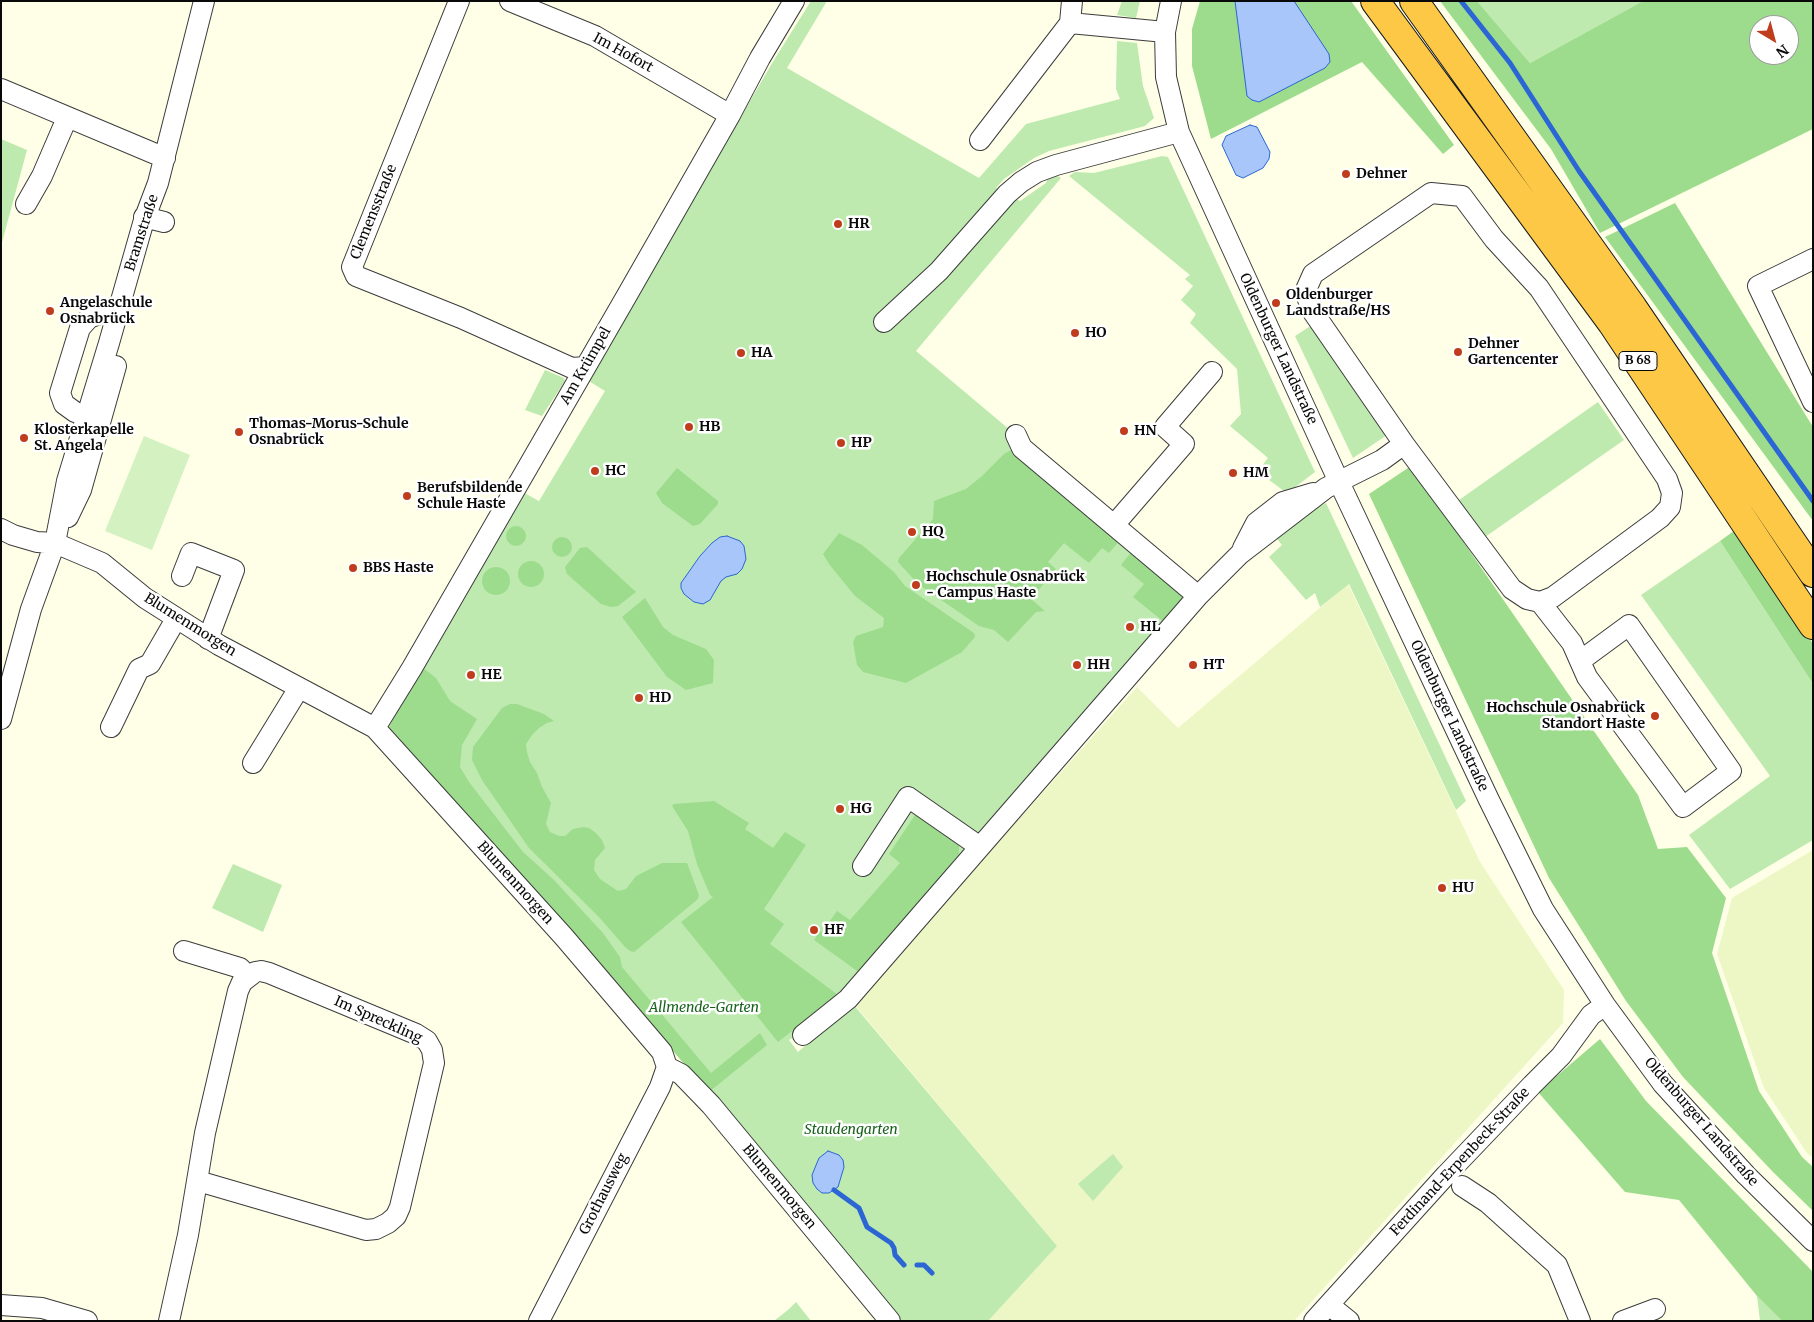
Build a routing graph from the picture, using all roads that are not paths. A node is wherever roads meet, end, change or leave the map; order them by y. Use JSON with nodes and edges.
{"nodes":[{"id":1,"x":204,"y":1,"type":"edge"},
{"id":2,"x":459,"y":1,"type":"edge"},
{"id":3,"x":510,"y":1,"type":"edge"},
{"id":4,"x":794,"y":1,"type":"edge"},
{"id":5,"x":1072,"y":1,"type":"edge"},
{"id":6,"x":1171,"y":1,"type":"edge"},
{"id":7,"x":1375,"y":1,"type":"edge"},
{"id":8,"x":1414,"y":1,"type":"edge"},
{"id":9,"x":1070,"y":23,"type":"junction"},
{"id":10,"x":1164,"y":32,"type":"junction"},
{"id":11,"x":1,"y":90,"type":"edge"},
{"id":12,"x":730,"y":115,"type":"junction"},
{"id":13,"x":67,"y":118,"type":"junction"},
{"id":14,"x":1179,"y":132,"type":"junction"},
{"id":15,"x":980,"y":140,"type":"dead end"},
{"id":16,"x":165,"y":158,"type":"junction"},
{"id":17,"x":26,"y":204,"type":"dead end"},
{"id":18,"x":154,"y":220,"type":"junction"},
{"id":19,"x":1813,"y":260,"type":"edge"},
{"id":20,"x":120,"y":305,"type":"junction"},
{"id":21,"x":884,"y":322,"type":"dead end"},
{"id":22,"x":585,"y":367,"type":"junction"},
{"id":23,"x":1212,"y":372,"type":"dead end"},
{"id":24,"x":1813,"y":402,"type":"edge"},
{"id":25,"x":93,"y":419,"type":"junction"},
{"id":26,"x":1016,"y":435,"type":"dead end"},
{"id":27,"x":1404,"y":444,"type":"junction"},
{"id":28,"x":1333,"y":485,"type":"junction"},
{"id":29,"x":1114,"y":525,"type":"junction"},
{"id":30,"x":1,"y":529,"type":"edge"},
{"id":31,"x":55,"y":543,"type":"junction"},
{"id":32,"x":1813,"y":573,"type":"edge"},
{"id":33,"x":182,"y":576,"type":"dead end"},
{"id":34,"x":1198,"y":596,"type":"junction"},
{"id":35,"x":1540,"y":602,"type":"junction"},
{"id":36,"x":176,"y":619,"type":"junction"},
{"id":37,"x":1813,"y":625,"type":"edge"},
{"id":38,"x":208,"y":638,"type":"junction"},
{"id":39,"x":1580,"y":661,"type":"junction"},
{"id":40,"x":299,"y":688,"type":"junction"},
{"id":41,"x":1,"y":719,"type":"edge"},
{"id":42,"x":111,"y":726,"type":"dead end"},
{"id":43,"x":375,"y":728,"type":"junction"},
{"id":44,"x":253,"y":763,"type":"dead end"},
{"id":45,"x":980,"y":847,"type":"junction"},
{"id":46,"x":863,"y":866,"type":"dead end"},
{"id":47,"x":184,"y":951,"type":"dead end"},
{"id":48,"x":248,"y":976,"type":"junction"},
{"id":49,"x":1605,"y":1005,"type":"junction"},
{"id":50,"x":803,"y":1035,"type":"dead end"},
{"id":51,"x":668,"y":1067,"type":"junction"},
{"id":52,"x":198,"y":1182,"type":"junction"},
{"id":53,"x":1462,"y":1186,"type":"dead end"},
{"id":54,"x":1813,"y":1241,"type":"edge"},
{"id":55,"x":1,"y":1305,"type":"edge"},
{"id":56,"x":1329,"y":1305,"type":"junction"},
{"id":57,"x":1655,"y":1309,"type":"dead end"},
{"id":58,"x":87,"y":1321,"type":"edge"},
{"id":59,"x":169,"y":1321,"type":"edge"},
{"id":60,"x":540,"y":1321,"type":"edge"},
{"id":61,"x":890,"y":1321,"type":"edge"},
{"id":62,"x":1314,"y":1321,"type":"edge"},
{"id":63,"x":1350,"y":1321,"type":"edge"},
{"id":64,"x":1580,"y":1321,"type":"edge"},
{"id":65,"x":1623,"y":1321,"type":"edge"}],
"edges":[{"from":1,"to":16,"type":"street","name":"Bramstraße"},
{"from":2,"to":22,"type":"street","name":"Clemensstraße"},
{"from":3,"to":12,"type":"street","name":"Im Hofort"},
{"from":4,"to":12,"type":"street","name":"Am Krümpel"},
{"from":5,"to":9,"type":"street"},
{"from":6,"to":10,"type":"street","name":"Oldenburger Landstraße"},
{"from":7,"to":37,"type":"highway","number":"B 68"},
{"from":8,"to":32,"type":"highway","number":"B 68"},
{"from":9,"to":10,"type":"street"},
{"from":9,"to":15,"type":"street"},
{"from":10,"to":14,"type":"street","name":"Oldenburger Landstraße"},
{"from":11,"to":13,"type":"street"},
{"from":12,"to":22,"type":"street","name":"Am Krümpel"},
{"from":13,"to":16,"type":"street"},
{"from":13,"to":17,"type":"street"},
{"from":14,"to":21,"type":"street"},
{"from":14,"to":28,"type":"street","name":"Oldenburger Landstraße"},
{"from":16,"to":18,"type":"street","name":"Bramstraße"},
{"from":18,"to":20,"type":"street","name":"Bramstraße"},
{"from":18,"to":25,"type":"street","name":"Bramstraße"},
{"from":19,"to":24,"type":"street"},
{"from":20,"to":25,"type":"street","name":"Bramstraße"},
{"from":20,"to":25,"type":"street"},
{"from":22,"to":43,"type":"street","name":"Am Krümpel"},
{"from":23,"to":29,"type":"street"},
{"from":25,"to":31,"type":"street","name":"Bramstraße"},
{"from":26,"to":29,"type":"street"},
{"from":27,"to":28,"type":"street"},
{"from":27,"to":35,"type":"street"},
{"from":27,"to":35,"type":"street"},
{"from":28,"to":34,"type":"street"},
{"from":28,"to":49,"type":"street","name":"Oldenburger Landstraße"},
{"from":29,"to":34,"type":"street"},
{"from":30,"to":31,"type":"street","name":"Blumenmorgen"},
{"from":31,"to":36,"type":"street","name":"Blumenmorgen"},
{"from":31,"to":41,"type":"street","name":"Bramstraße"},
{"from":33,"to":38,"type":"street"},
{"from":34,"to":45,"type":"street"},
{"from":35,"to":39,"type":"street"},
{"from":36,"to":38,"type":"street","name":"Blumenmorgen"},
{"from":36,"to":42,"type":"street"},
{"from":38,"to":40,"type":"street","name":"Blumenmorgen"},
{"from":39,"to":39,"type":"street"},
{"from":40,"to":43,"type":"street","name":"Blumenmorgen"},
{"from":40,"to":44,"type":"street"},
{"from":43,"to":51,"type":"street","name":"Blumenmorgen"},
{"from":45,"to":46,"type":"street"},
{"from":45,"to":50,"type":"street"},
{"from":47,"to":48,"type":"street"},
{"from":48,"to":52,"type":"street"},
{"from":48,"to":52,"type":"street","name":"Im Spreckling"},
{"from":49,"to":54,"type":"street","name":"Oldenburger Landstraße"},
{"from":49,"to":56,"type":"street","name":"Ferdinand-Erpenbeck-Straße"},
{"from":51,"to":60,"type":"street","name":"Grothausweg"},
{"from":51,"to":61,"type":"street","name":"Blumenmorgen"},
{"from":52,"to":59,"type":"street"},
{"from":53,"to":64,"type":"street"},
{"from":55,"to":58,"type":"street"},
{"from":56,"to":62,"type":"street","name":"Ferdinand-Erpenbeck-Straße"},
{"from":56,"to":63,"type":"street"},
{"from":57,"to":65,"type":"street"}]}
